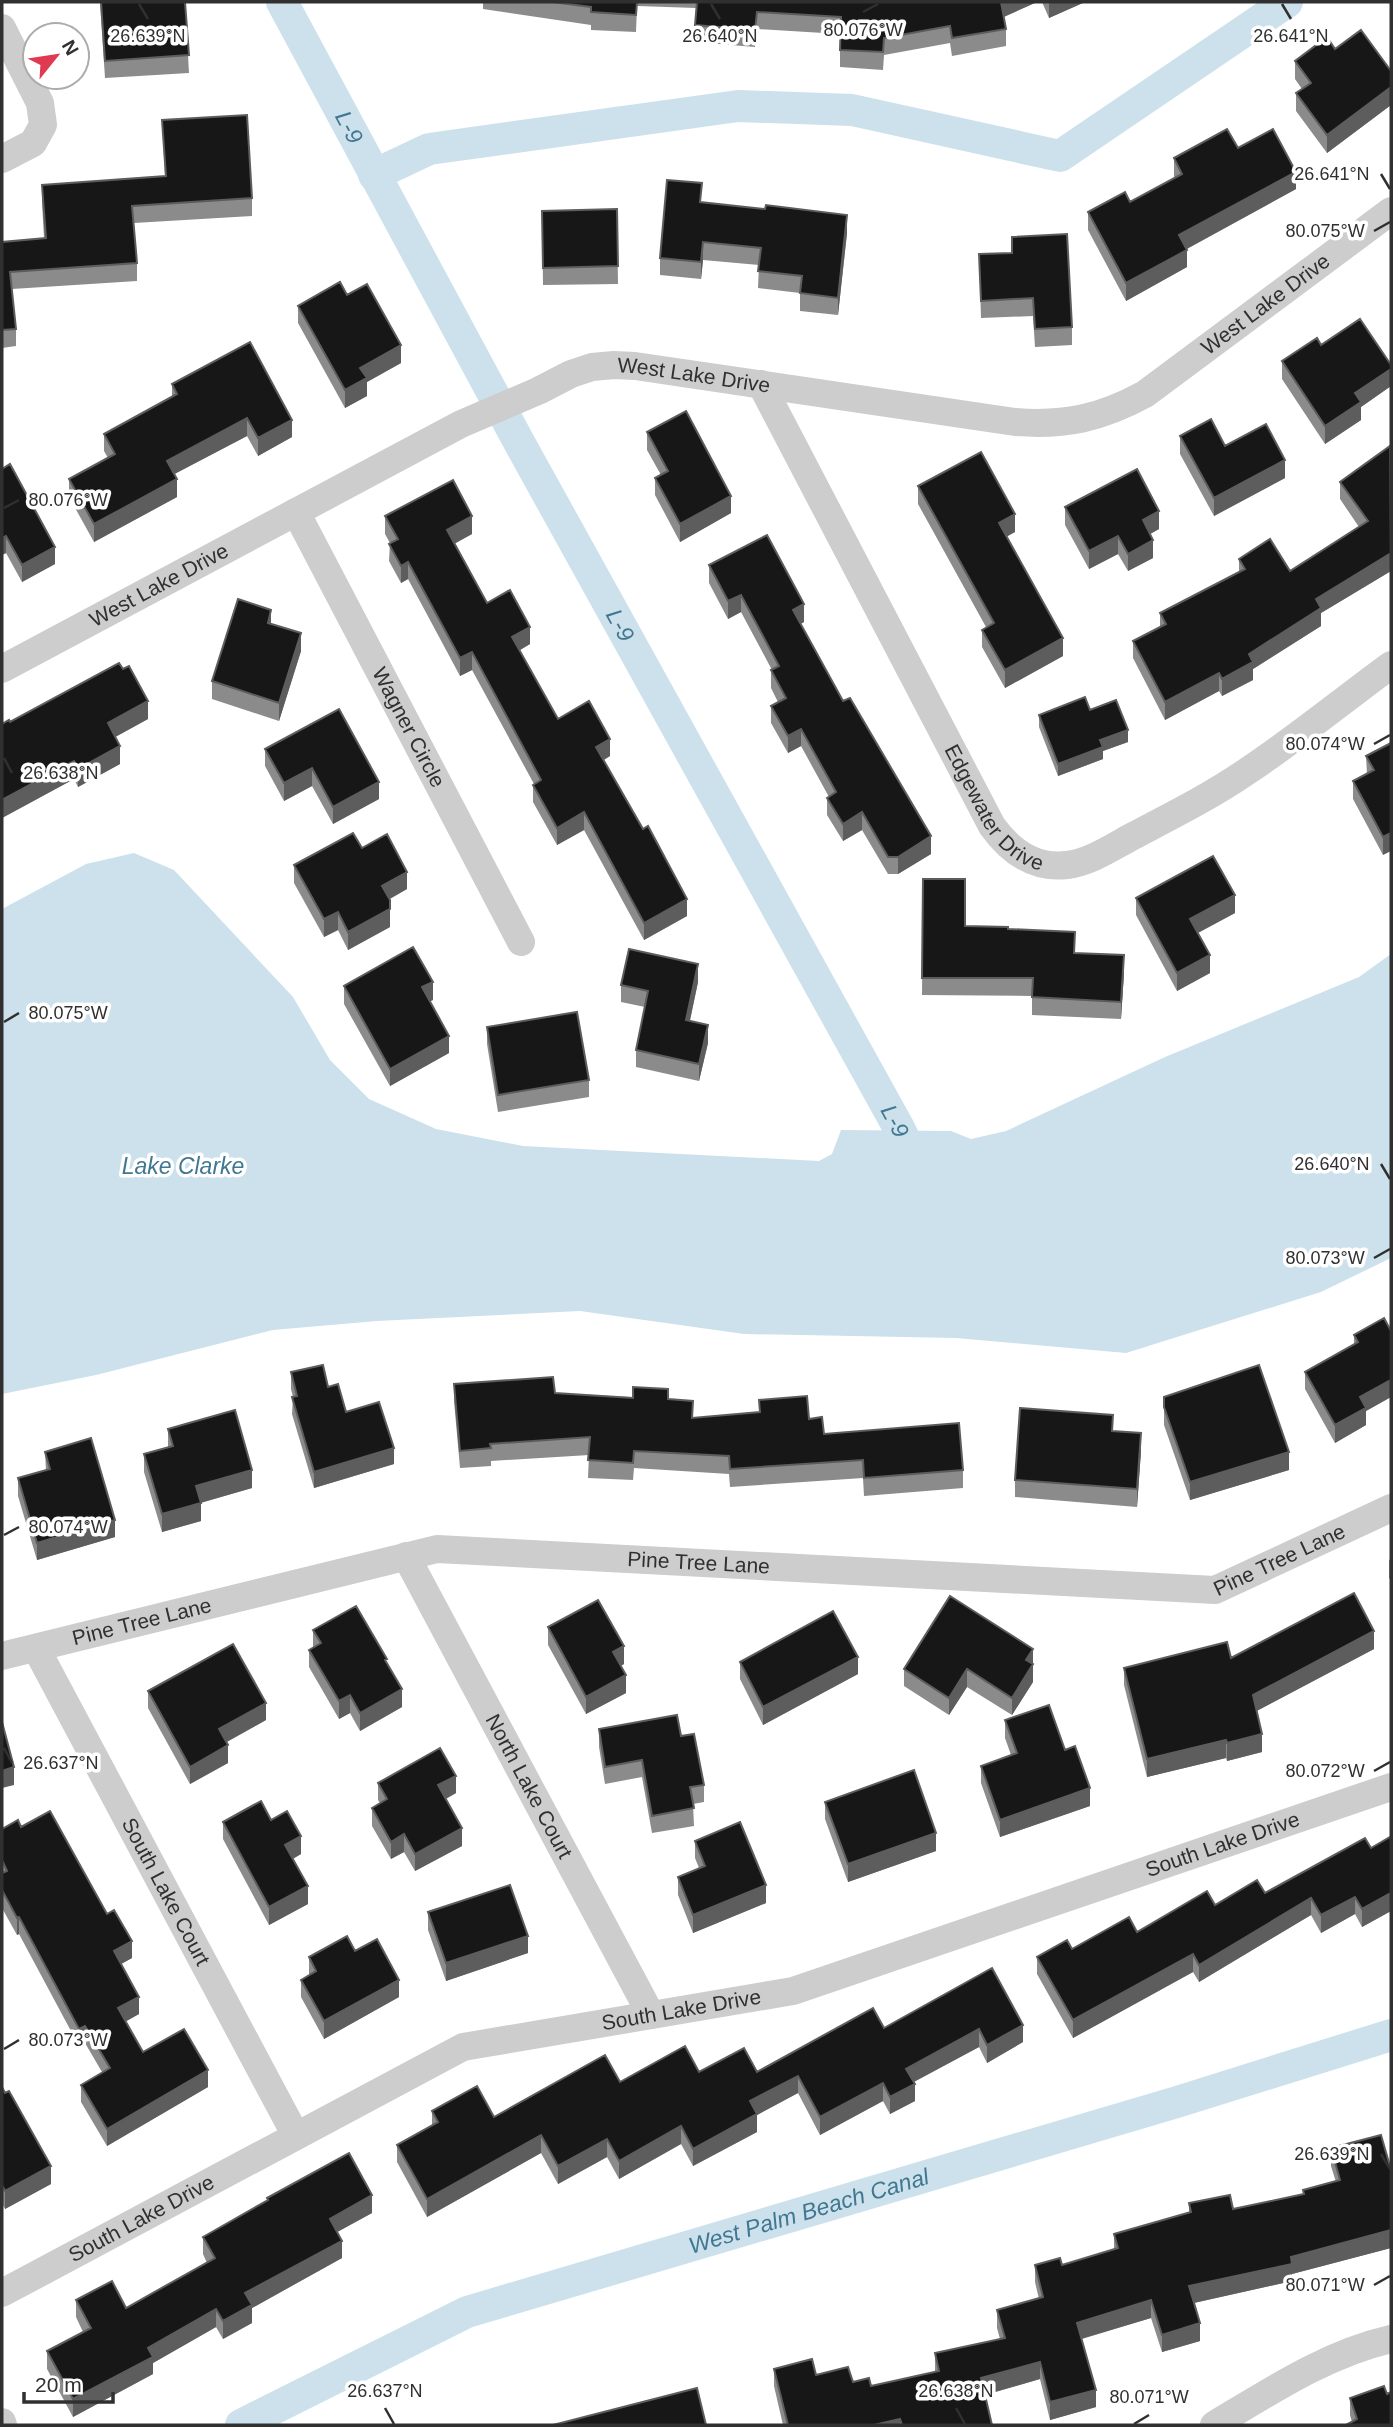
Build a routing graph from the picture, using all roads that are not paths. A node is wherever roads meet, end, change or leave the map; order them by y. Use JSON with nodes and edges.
{"nodes":[{"id":1,"x":2,"y":27,"type":"edge"},
{"id":2,"x":2,"y":159,"type":"edge"},
{"id":3,"x":1391,"y":211,"type":"edge"},
{"id":4,"x":761,"y":384,"type":"junction"},
{"id":5,"x":296,"y":512,"type":"junction"},
{"id":6,"x":1391,"y":665,"type":"edge"},
{"id":7,"x":2,"y":670,"type":"edge"},
{"id":8,"x":521,"y":942,"type":"dead end"},
{"id":9,"x":1391,"y":1508,"type":"edge"},
{"id":10,"x":406,"y":1556,"type":"junction"},
{"id":11,"x":36,"y":1648,"type":"junction"},
{"id":12,"x":2,"y":1656,"type":"edge"},
{"id":13,"x":1391,"y":1787,"type":"edge"},
{"id":14,"x":651,"y":2015,"type":"junction"},
{"id":15,"x":296,"y":2136,"type":"junction"},
{"id":16,"x":2,"y":2293,"type":"edge"},
{"id":17,"x":1391,"y":2339,"type":"edge"},
{"id":18,"x":1214,"y":2425,"type":"edge"}],
"edges":[{"from":1,"to":2,"type":"street"},
{"from":3,"to":4,"type":"street","name":"West Lake Drive"},
{"from":4,"to":5,"type":"street","name":"West Lake Drive"},
{"from":4,"to":6,"type":"street","name":"Edgewater Drive"},
{"from":5,"to":7,"type":"street","name":"West Lake Drive"},
{"from":5,"to":8,"type":"street","name":"Wagner Circle"},
{"from":9,"to":10,"type":"street","name":"Pine Tree Lane"},
{"from":10,"to":11,"type":"street","name":"Pine Tree Lane"},
{"from":10,"to":14,"type":"street","name":"North Lake Court"},
{"from":11,"to":12,"type":"street","name":"Pine Tree Lane"},
{"from":11,"to":15,"type":"street","name":"South Lake Court"},
{"from":13,"to":14,"type":"street","name":"South Lake Drive"},
{"from":14,"to":15,"type":"street","name":"South Lake Drive"},
{"from":15,"to":16,"type":"street","name":"South Lake Drive"},
{"from":17,"to":18,"type":"street"}]}
